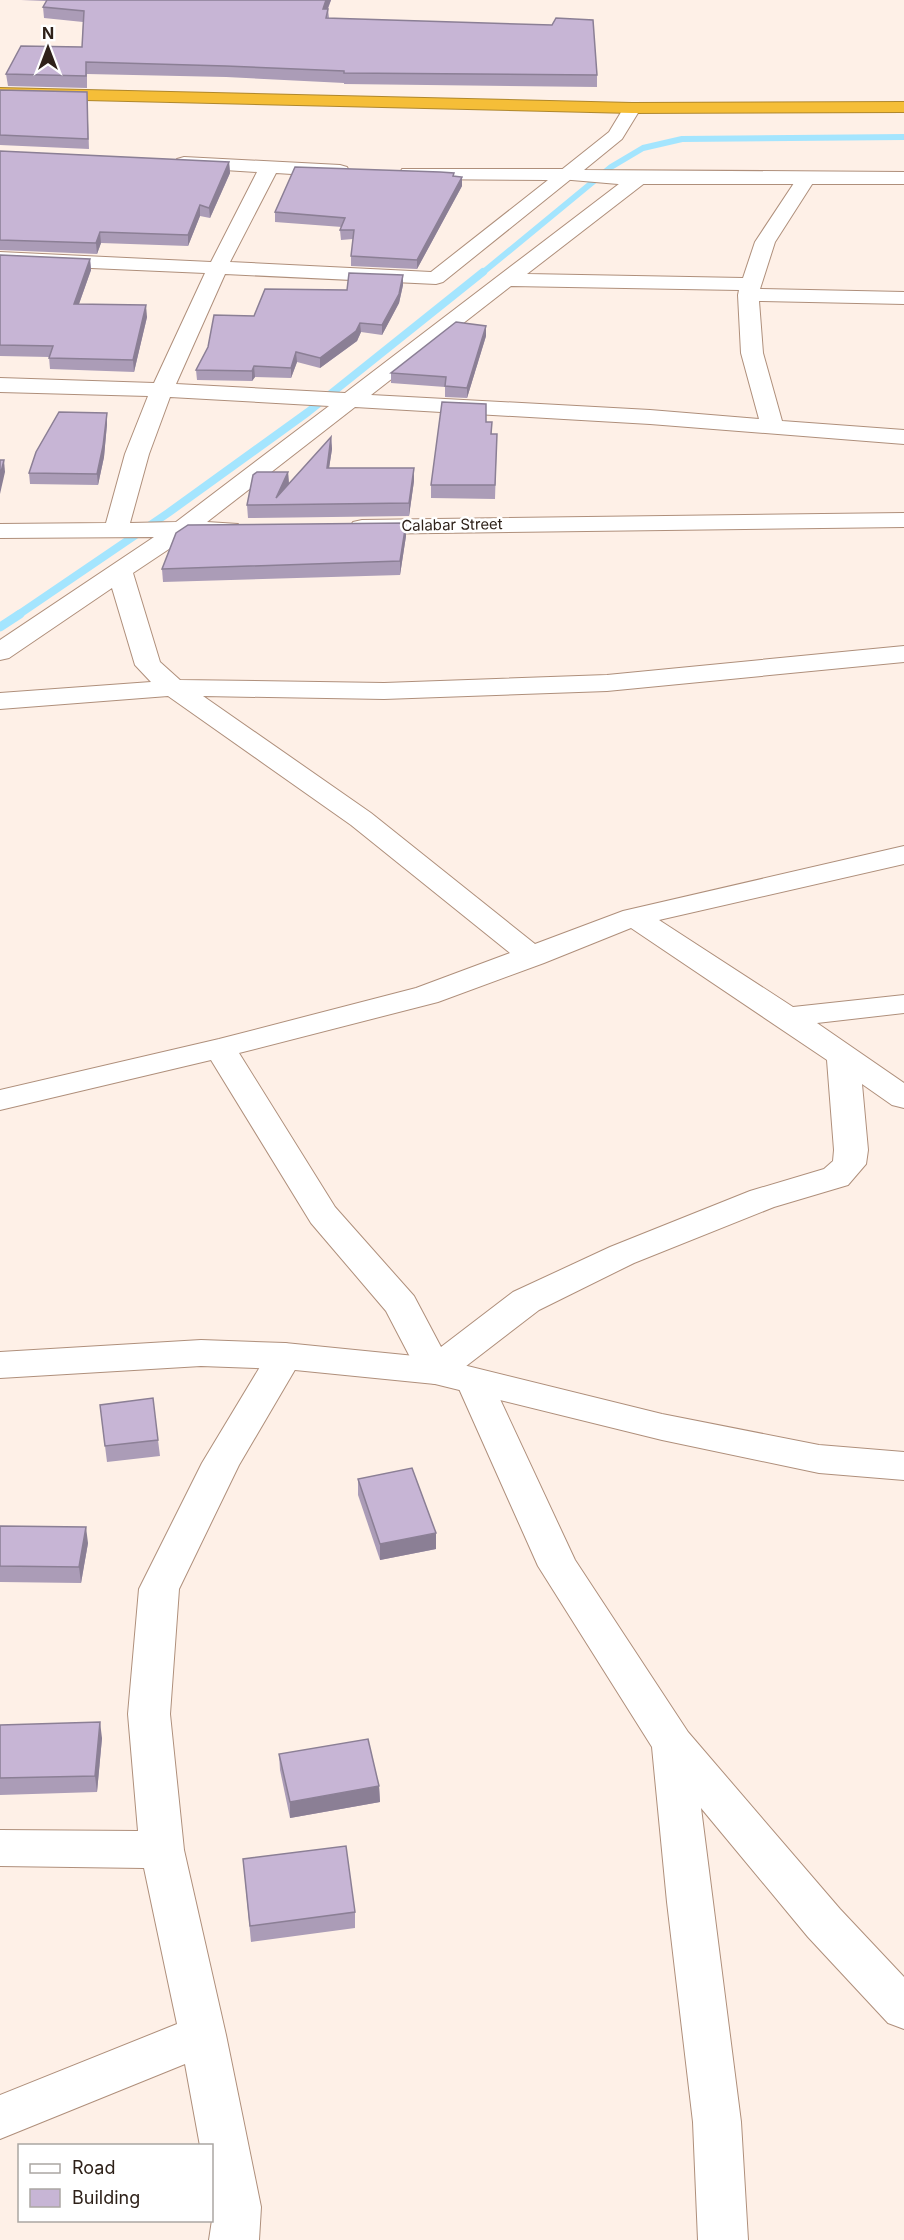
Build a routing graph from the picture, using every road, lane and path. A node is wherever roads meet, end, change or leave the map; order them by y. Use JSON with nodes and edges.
{"nodes":[{"id":1,"x":0,"y":93,"type":"edge"},
{"id":2,"x":904,"y":107,"type":"edge"},
{"id":3,"x":632,"y":108,"type":"junction"},
{"id":4,"x":167,"y":162,"type":"edge"},
{"id":5,"x":269,"y":168,"type":"junction"},
{"id":6,"x":363,"y":172,"type":"edge"},
{"id":7,"x":386,"y":172,"type":"edge"},
{"id":8,"x":567,"y":176,"type":"junction"},
{"id":9,"x":629,"y":178,"type":"junction"},
{"id":10,"x":807,"y":178,"type":"junction"},
{"id":11,"x":904,"y":178,"type":"edge"},
{"id":12,"x":0,"y":258,"type":"edge"},
{"id":13,"x":217,"y":269,"type":"junction"},
{"id":14,"x":506,"y":280,"type":"junction"},
{"id":15,"x":750,"y":289,"type":"junction"},
{"id":16,"x":904,"y":298,"type":"edge"},
{"id":17,"x":0,"y":385,"type":"edge"},
{"id":18,"x":162,"y":390,"type":"junction"},
{"id":19,"x":344,"y":400,"type":"junction"},
{"id":20,"x":772,"y":426,"type":"junction"},
{"id":21,"x":904,"y":437,"type":"edge"},
{"id":22,"x":904,"y":520,"type":"edge"},
{"id":23,"x":340,"y":527,"type":"edge"},
{"id":24,"x":177,"y":528,"type":"junction"},
{"id":25,"x":116,"y":529,"type":"junction"},
{"id":26,"x":250,"y":529,"type":"edge"},
{"id":27,"x":0,"y":531,"type":"edge"},
{"id":28,"x":120,"y":571,"type":"junction"},
{"id":29,"x":0,"y":652,"type":"edge"},
{"id":30,"x":904,"y":654,"type":"edge"},
{"id":31,"x":173,"y":688,"type":"junction"},
{"id":32,"x":0,"y":701,"type":"edge"},
{"id":33,"x":904,"y":855,"type":"edge"},
{"id":34,"x":634,"y":917,"type":"junction"},
{"id":35,"x":532,"y":957,"type":"junction"},
{"id":36,"x":904,"y":1004,"type":"edge"},
{"id":37,"x":787,"y":1017,"type":"junction"},
{"id":38,"x":220,"y":1048,"type":"junction"},
{"id":39,"x":843,"y":1055,"type":"junction"},
{"id":40,"x":904,"y":1098,"type":"edge"},
{"id":41,"x":0,"y":1100,"type":"edge"},
{"id":42,"x":285,"y":1356,"type":"junction"},
{"id":43,"x":0,"y":1365,"type":"edge"},
{"id":44,"x":435,"y":1371,"type":"junction"},
{"id":45,"x":474,"y":1382,"type":"junction"},
{"id":46,"x":904,"y":1466,"type":"edge"},
{"id":47,"x":672,"y":1744,"type":"junction"},
{"id":48,"x":0,"y":1848,"type":"edge"},
{"id":49,"x":162,"y":1850,"type":"junction"},
{"id":50,"x":904,"y":2009,"type":"edge"},
{"id":51,"x":203,"y":2035,"type":"junction"},
{"id":52,"x":0,"y":2117,"type":"edge"},
{"id":53,"x":234,"y":2240,"type":"edge"},
{"id":54,"x":723,"y":2240,"type":"edge"}],
"edges":[{"from":1,"to":3,"type":"highway"},
{"from":2,"to":3,"type":"highway"},
{"from":3,"to":8,"type":"street"},
{"from":4,"to":5,"type":"street"},
{"from":5,"to":6,"type":"street"},
{"from":5,"to":13,"type":"street"},
{"from":7,"to":8,"type":"street"},
{"from":8,"to":9,"type":"street"},
{"from":8,"to":13,"type":"street"},
{"from":9,"to":10,"type":"street"},
{"from":9,"to":14,"type":"street"},
{"from":10,"to":11,"type":"street"},
{"from":10,"to":15,"type":"street"},
{"from":12,"to":13,"type":"street"},
{"from":13,"to":18,"type":"street"},
{"from":14,"to":15,"type":"street"},
{"from":14,"to":19,"type":"street"},
{"from":15,"to":16,"type":"street"},
{"from":15,"to":20,"type":"street"},
{"from":17,"to":18,"type":"street"},
{"from":18,"to":19,"type":"street"},
{"from":18,"to":25,"type":"street"},
{"from":19,"to":20,"type":"street"},
{"from":19,"to":24,"type":"street"},
{"from":20,"to":21,"type":"street"},
{"from":22,"to":23,"type":"street","name":"Calabar Street"},
{"from":24,"to":25,"type":"street"},
{"from":24,"to":26,"type":"street"},
{"from":24,"to":28,"type":"street"},
{"from":25,"to":27,"type":"street"},
{"from":28,"to":29,"type":"street"},
{"from":28,"to":31,"type":"street"},
{"from":30,"to":31,"type":"street"},
{"from":31,"to":32,"type":"street"},
{"from":31,"to":35,"type":"street"},
{"from":33,"to":34,"type":"street"},
{"from":34,"to":35,"type":"street"},
{"from":34,"to":37,"type":"street"},
{"from":35,"to":38,"type":"street"},
{"from":36,"to":37,"type":"street"},
{"from":37,"to":39,"type":"street"},
{"from":38,"to":41,"type":"street"},
{"from":38,"to":44,"type":"street"},
{"from":39,"to":40,"type":"street"},
{"from":39,"to":44,"type":"street"},
{"from":42,"to":43,"type":"street"},
{"from":42,"to":44,"type":"street"},
{"from":42,"to":49,"type":"street"},
{"from":44,"to":45,"type":"street"},
{"from":45,"to":46,"type":"street"},
{"from":45,"to":47,"type":"street"},
{"from":47,"to":50,"type":"street"},
{"from":47,"to":54,"type":"street"},
{"from":48,"to":49,"type":"street"},
{"from":49,"to":51,"type":"street"},
{"from":51,"to":52,"type":"street"},
{"from":51,"to":53,"type":"street"}]}
